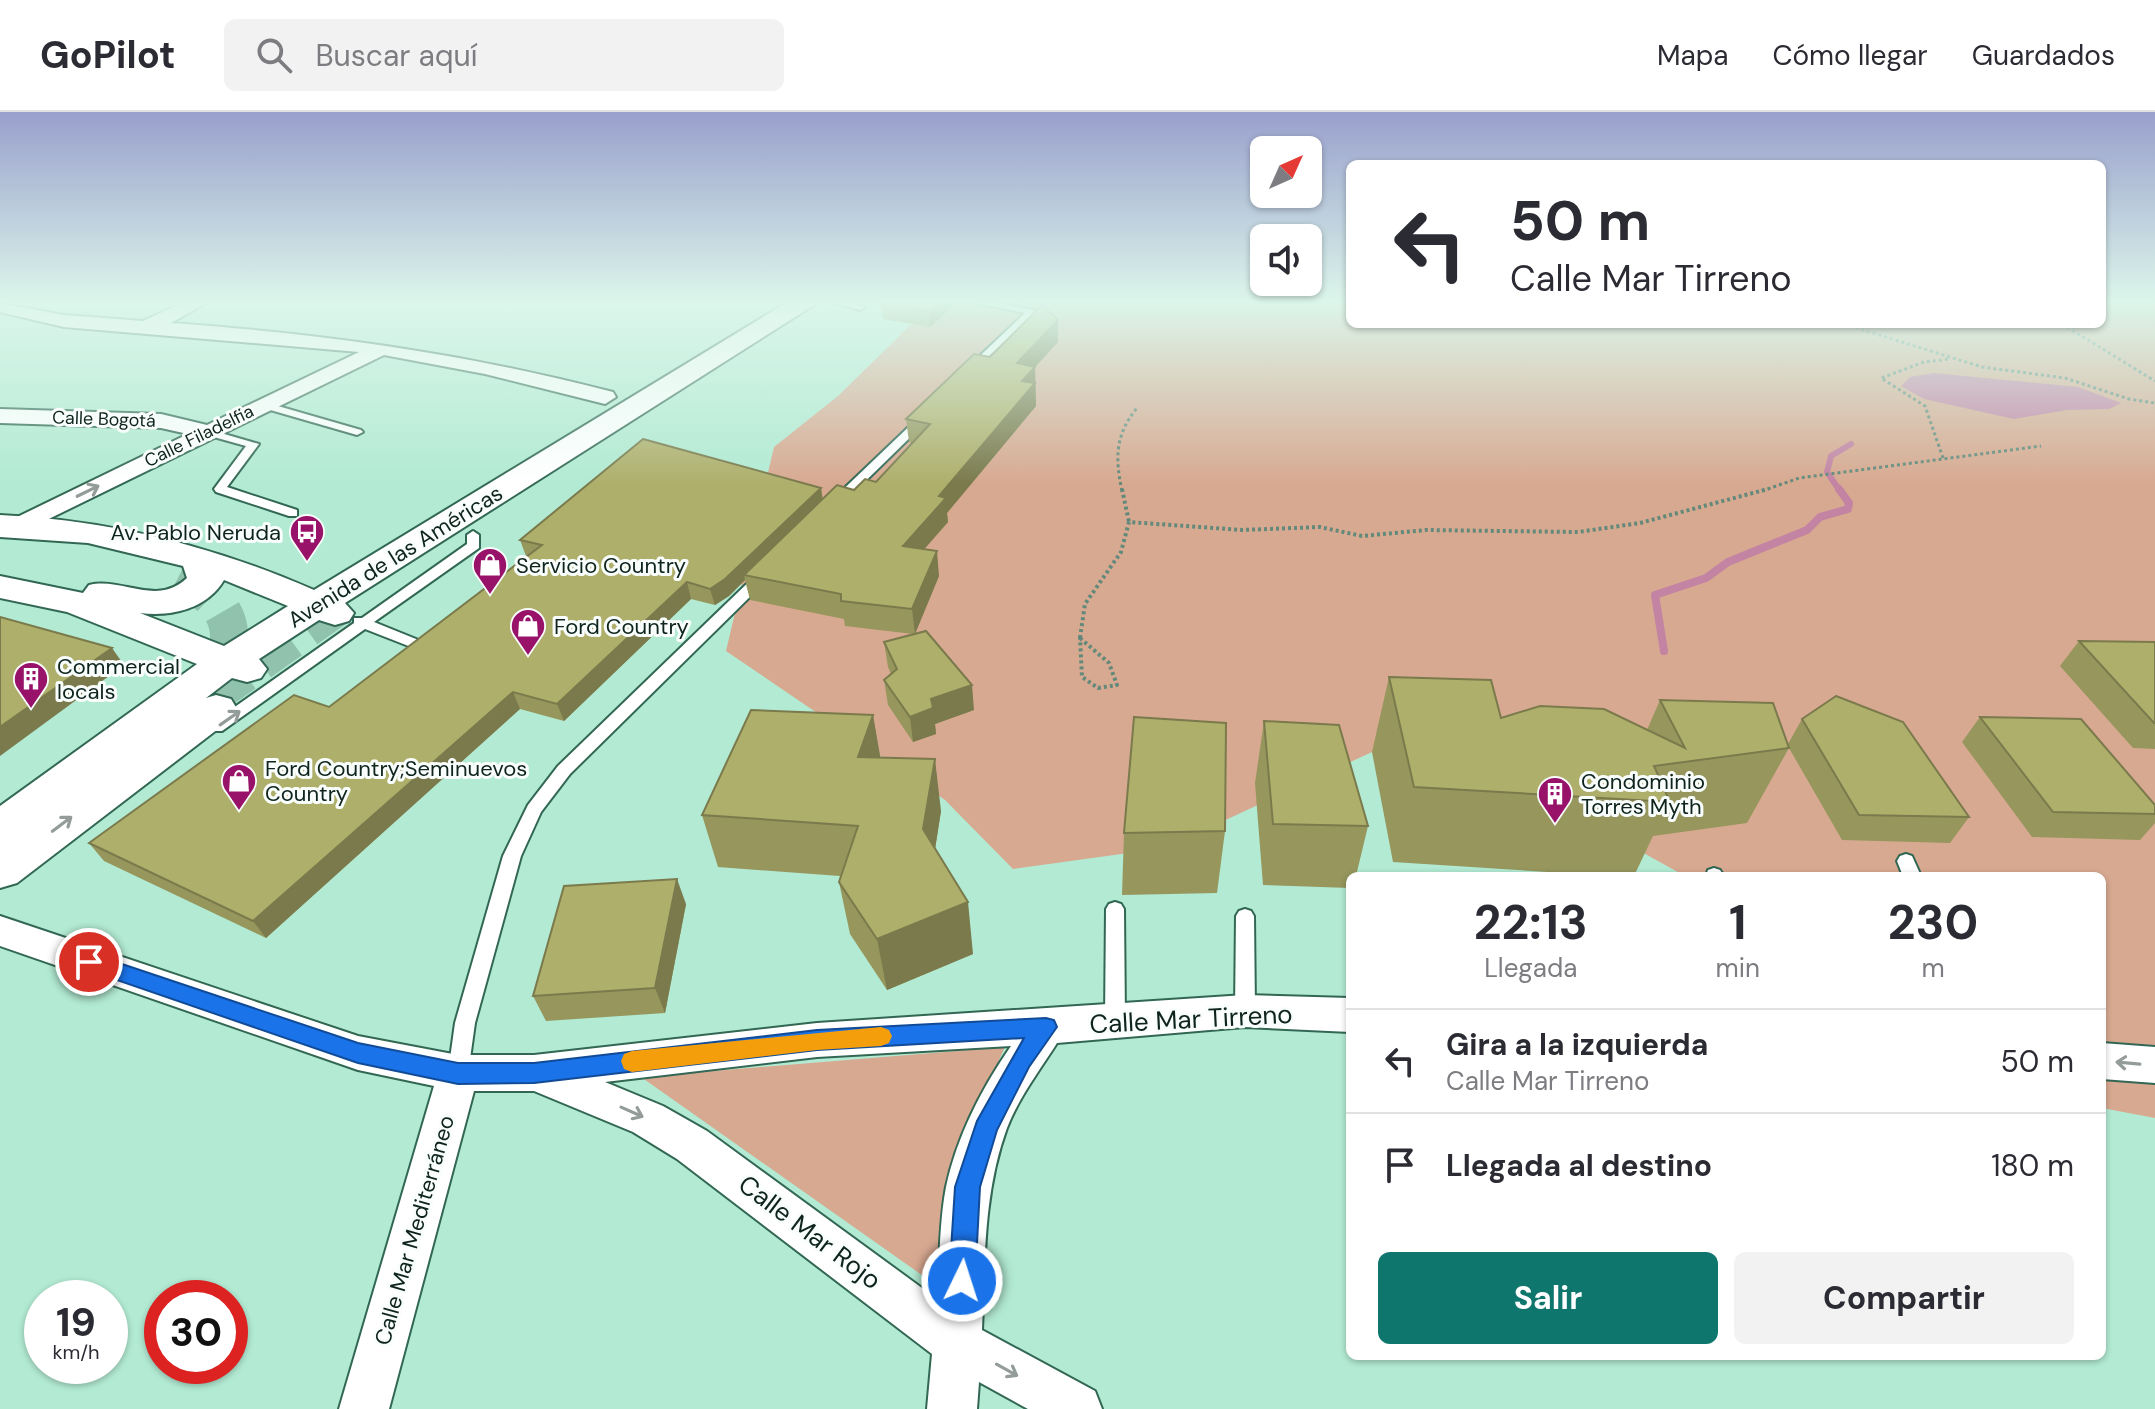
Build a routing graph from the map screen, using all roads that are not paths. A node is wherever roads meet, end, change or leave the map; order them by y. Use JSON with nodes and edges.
{"nodes":[{"id":1,"x":351,"y":364,"type":"edge"},
{"id":2,"x":468,"y":364,"type":"edge"},
{"id":3,"x":661,"y":364,"type":"edge"},
{"id":4,"x":710,"y":364,"type":"edge"},
{"id":5,"x":741,"y":364,"type":"edge"},
{"id":6,"x":978,"y":364,"type":"edge"},
{"id":7,"x":728,"y":371,"type":"junction"},
{"id":8,"x":954,"y":387,"type":"edge"},
{"id":9,"x":605,"y":397,"type":"junction"},
{"id":10,"x":264,"y":405,"type":"junction"},
{"id":11,"x":932,"y":409,"type":"edge"},
{"id":12,"x":0,"y":416,"type":"edge"},
{"id":13,"x":207,"y":432,"type":"junction"},
{"id":14,"x":357,"y":432,"type":"dead end"},
{"id":15,"x":293,"y":513,"type":"dead end"},
{"id":16,"x":821,"y":518,"type":"edge"},
{"id":17,"x":6,"y":532,"type":"edge"},
{"id":18,"x":777,"y":562,"type":"edge"},
{"id":19,"x":187,"y":566,"type":"junction"},
{"id":20,"x":1,"y":587,"type":"edge"},
{"id":21,"x":336,"y":605,"type":"junction"},
{"id":22,"x":416,"y":644,"type":"edge"},
{"id":23,"x":229,"y":663,"type":"junction"},
{"id":24,"x":115,"y":784,"type":"junction"},
{"id":25,"x":0,"y":794,"type":"edge"},
{"id":26,"x":0,"y":830,"type":"edge"},
{"id":27,"x":0,"y":870,"type":"edge"},
{"id":28,"x":1115,"y":909,"type":"dead end"},
{"id":29,"x":1245,"y":916,"type":"dead end"},
{"id":30,"x":0,"y":931,"type":"edge"},
{"id":31,"x":1245,"y":1011,"type":"junction"},
{"id":32,"x":1346,"y":1015,"type":"edge"},
{"id":33,"x":1115,"y":1021,"type":"junction"},
{"id":34,"x":1046,"y":1027,"type":"junction"},
{"id":35,"x":2106,"y":1061,"type":"edge"},
{"id":36,"x":2155,"y":1065,"type":"edge"},
{"id":37,"x":458,"y":1073,"type":"junction"},
{"id":38,"x":534,"y":1073,"type":"junction"},
{"id":39,"x":958,"y":1344,"type":"junction"},
{"id":40,"x":364,"y":1409,"type":"edge"},
{"id":41,"x":952,"y":1409,"type":"edge"},
{"id":42,"x":1077,"y":1409,"type":"edge"}],
"edges":[{"from":1,"to":10,"type":"street","name":"Calle Filadelfia"},
{"from":2,"to":9,"type":"street"},
{"from":3,"to":9,"type":"main road","name":"Avenida de las Américas"},
{"from":4,"to":21,"type":"main road","name":"Avenida de las Américas"},
{"from":5,"to":7,"type":"main road","name":"Avenida de las Américas"},
{"from":6,"to":8,"type":"lane"},
{"from":7,"to":21,"type":"main road","name":"Avenida de las Américas"},
{"from":7,"to":21,"type":"main road","name":"Avenida de las Américas"},
{"from":9,"to":21,"type":"main road","name":"Avenida de las Américas"},
{"from":10,"to":13,"type":"street","name":"Calle Filadelfia"},
{"from":10,"to":14,"type":"lane"},
{"from":11,"to":16,"type":"lane"},
{"from":12,"to":13,"type":"street","name":"Calle Bogotá"},
{"from":13,"to":15,"type":"lane"},
{"from":17,"to":13,"type":"street","name":"Calle Filadelfia","one_way":true},
{"from":17,"to":19,"type":"main road"},
{"from":18,"to":37,"type":"lane","name":"Calle Mar Mediterráneo"},
{"from":19,"to":20,"type":"main road"},
{"from":19,"to":21,"type":"main road"},
{"from":20,"to":23,"type":"main road"},
{"from":21,"to":22,"type":"lane"},
{"from":21,"to":23,"type":"main road","name":"Avenida de las Américas"},
{"from":21,"to":23,"type":"main road","name":"Avenida de las Américas"},
{"from":24,"to":21,"type":"lane","one_way":true},
{"from":23,"to":24,"type":"main road","name":"Avenida de las Américas"},
{"from":23,"to":25,"type":"main road","name":"Avenida de las Américas"},
{"from":23,"to":26,"type":"main road","name":"Avenida de las Américas"},
{"from":27,"to":24,"type":"main road","name":"Avenida de las Américas","one_way":true},
{"from":28,"to":33,"type":"lane"},
{"from":29,"to":31,"type":"lane"},
{"from":30,"to":37,"type":"street","name":"Calle Mar Tirreno"},
{"from":31,"to":32,"type":"street","name":"Calle Mar Tirreno"},
{"from":31,"to":33,"type":"street","name":"Calle Mar Tirreno"},
{"from":33,"to":34,"type":"street","name":"Calle Mar Tirreno"},
{"from":34,"to":38,"type":"street","name":"Calle Mar Tirreno"},
{"from":34,"to":39,"type":"street"},
{"from":36,"to":35,"type":"street","one_way":true},
{"from":37,"to":38,"type":"street","name":"Calle Mar Tirreno"},
{"from":37,"to":40,"type":"street","name":"Calle Mar Mediterráneo"},
{"from":38,"to":39,"type":"street","name":"Calle Mar Rojo","one_way":true},
{"from":39,"to":41,"type":"street"},
{"from":39,"to":42,"type":"street","name":"Calle Mar Rojo","one_way":true}]}
